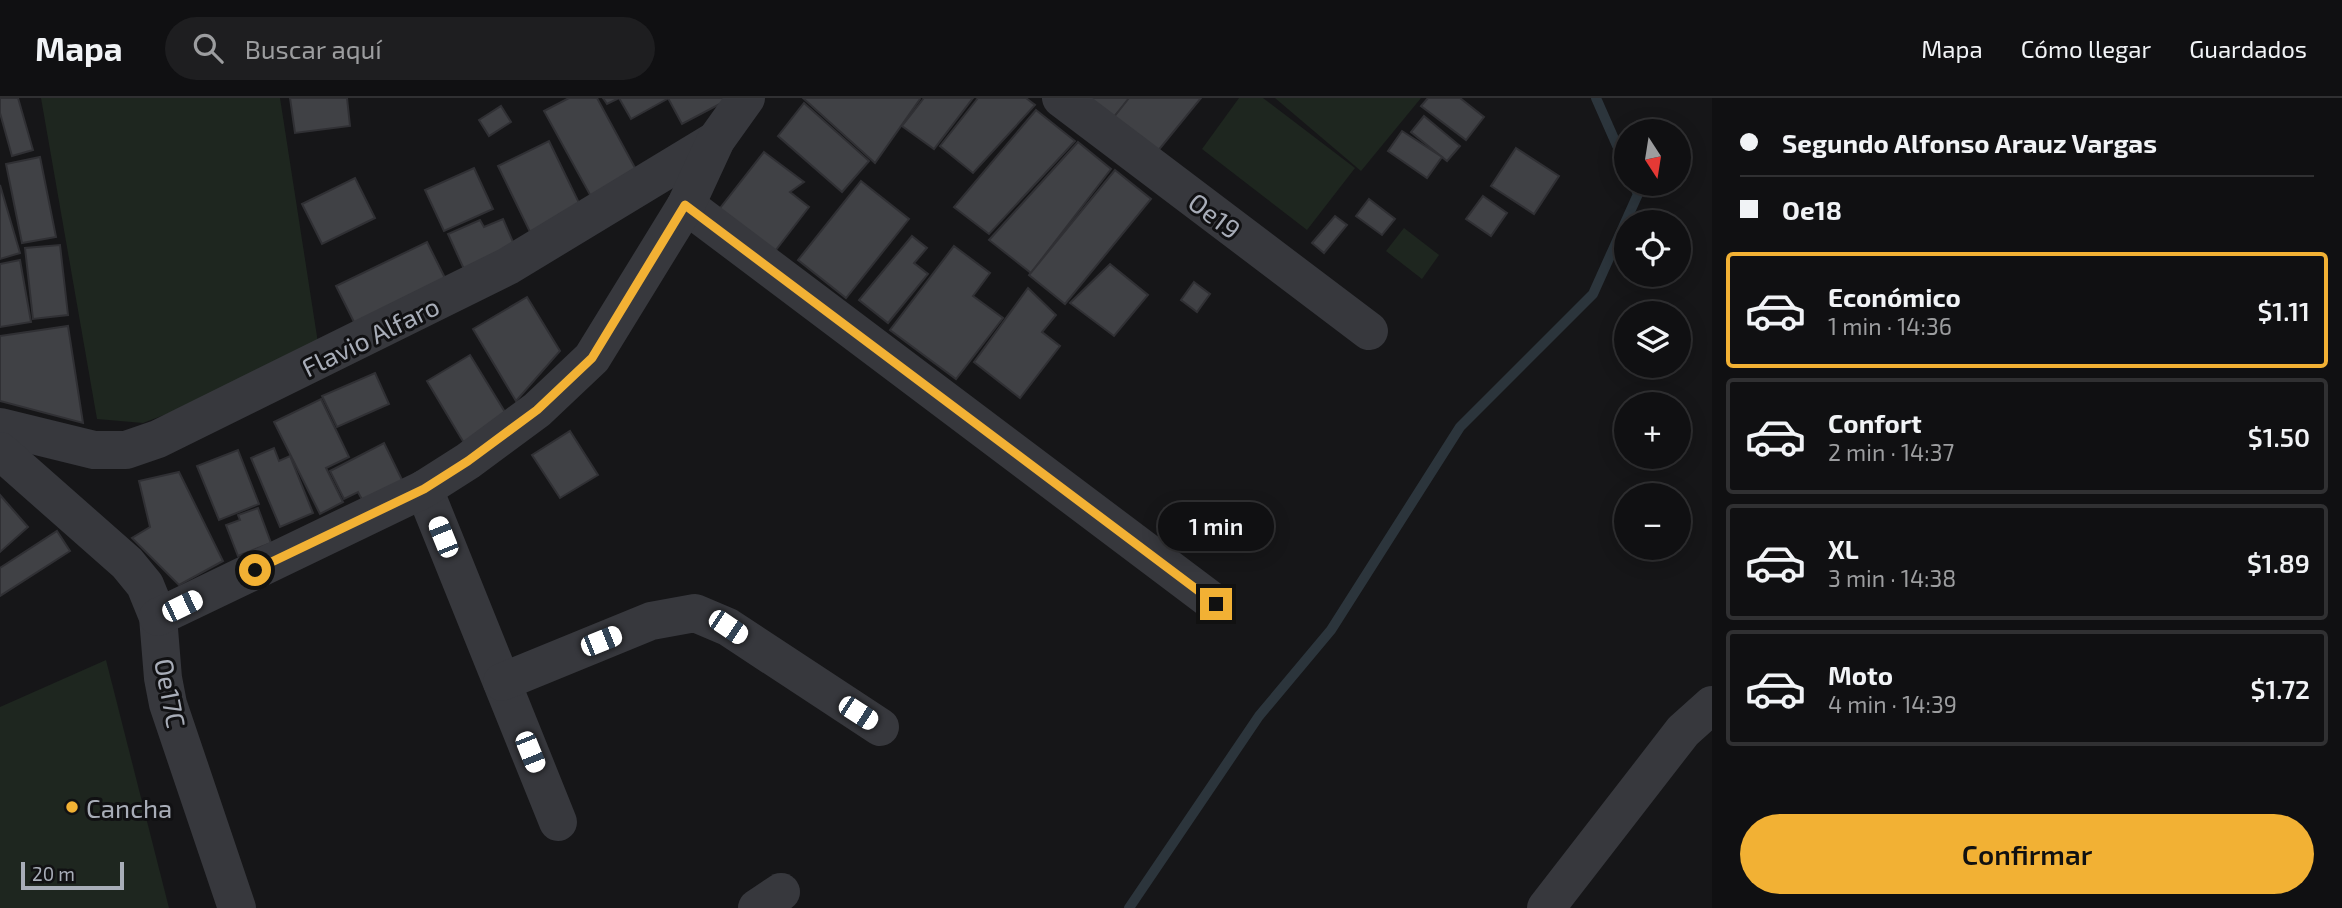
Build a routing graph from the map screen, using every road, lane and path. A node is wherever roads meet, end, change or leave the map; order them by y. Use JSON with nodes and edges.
{"nodes":[{"id":1,"x":746,"y":98,"type":"edge"},
{"id":2,"x":1061,"y":98,"type":"edge"},
{"id":3,"x":716,"y":140,"type":"junction"},
{"id":4,"x":685,"y":205,"type":"junction"},
{"id":5,"x":1369,"y":331,"type":"dead end"},
{"id":6,"x":0,"y":427,"type":"edge"},
{"id":7,"x":0,"y":451,"type":"edge"},
{"id":8,"x":424,"y":489,"type":"junction"},
{"id":9,"x":1216,"y":604,"type":"dead end"},
{"id":10,"x":158,"y":617,"type":"junction"},
{"id":11,"x":502,"y":682,"type":"junction"},
{"id":12,"x":1712,"y":705,"type":"edge"},
{"id":13,"x":880,"y":727,"type":"dead end"},
{"id":14,"x":558,"y":822,"type":"dead end"},
{"id":15,"x":237,"y":908,"type":"edge"},
{"id":16,"x":1546,"y":908,"type":"edge"}],
"edges":[{"from":1,"to":3,"type":"street"},
{"from":2,"to":5,"type":"street","name":"Oe19"},
{"from":3,"to":4,"type":"street"},
{"from":3,"to":6,"type":"street","name":"Flavio Alfaro"},
{"from":4,"to":8,"type":"street"},
{"from":4,"to":9,"type":"street"},
{"from":7,"to":10,"type":"street","name":"Oe17C"},
{"from":8,"to":10,"type":"street"},
{"from":8,"to":11,"type":"street"},
{"from":10,"to":15,"type":"street","name":"Oe17C"},
{"from":11,"to":13,"type":"street"},
{"from":11,"to":14,"type":"street"},
{"from":12,"to":16,"type":"street"}]}
